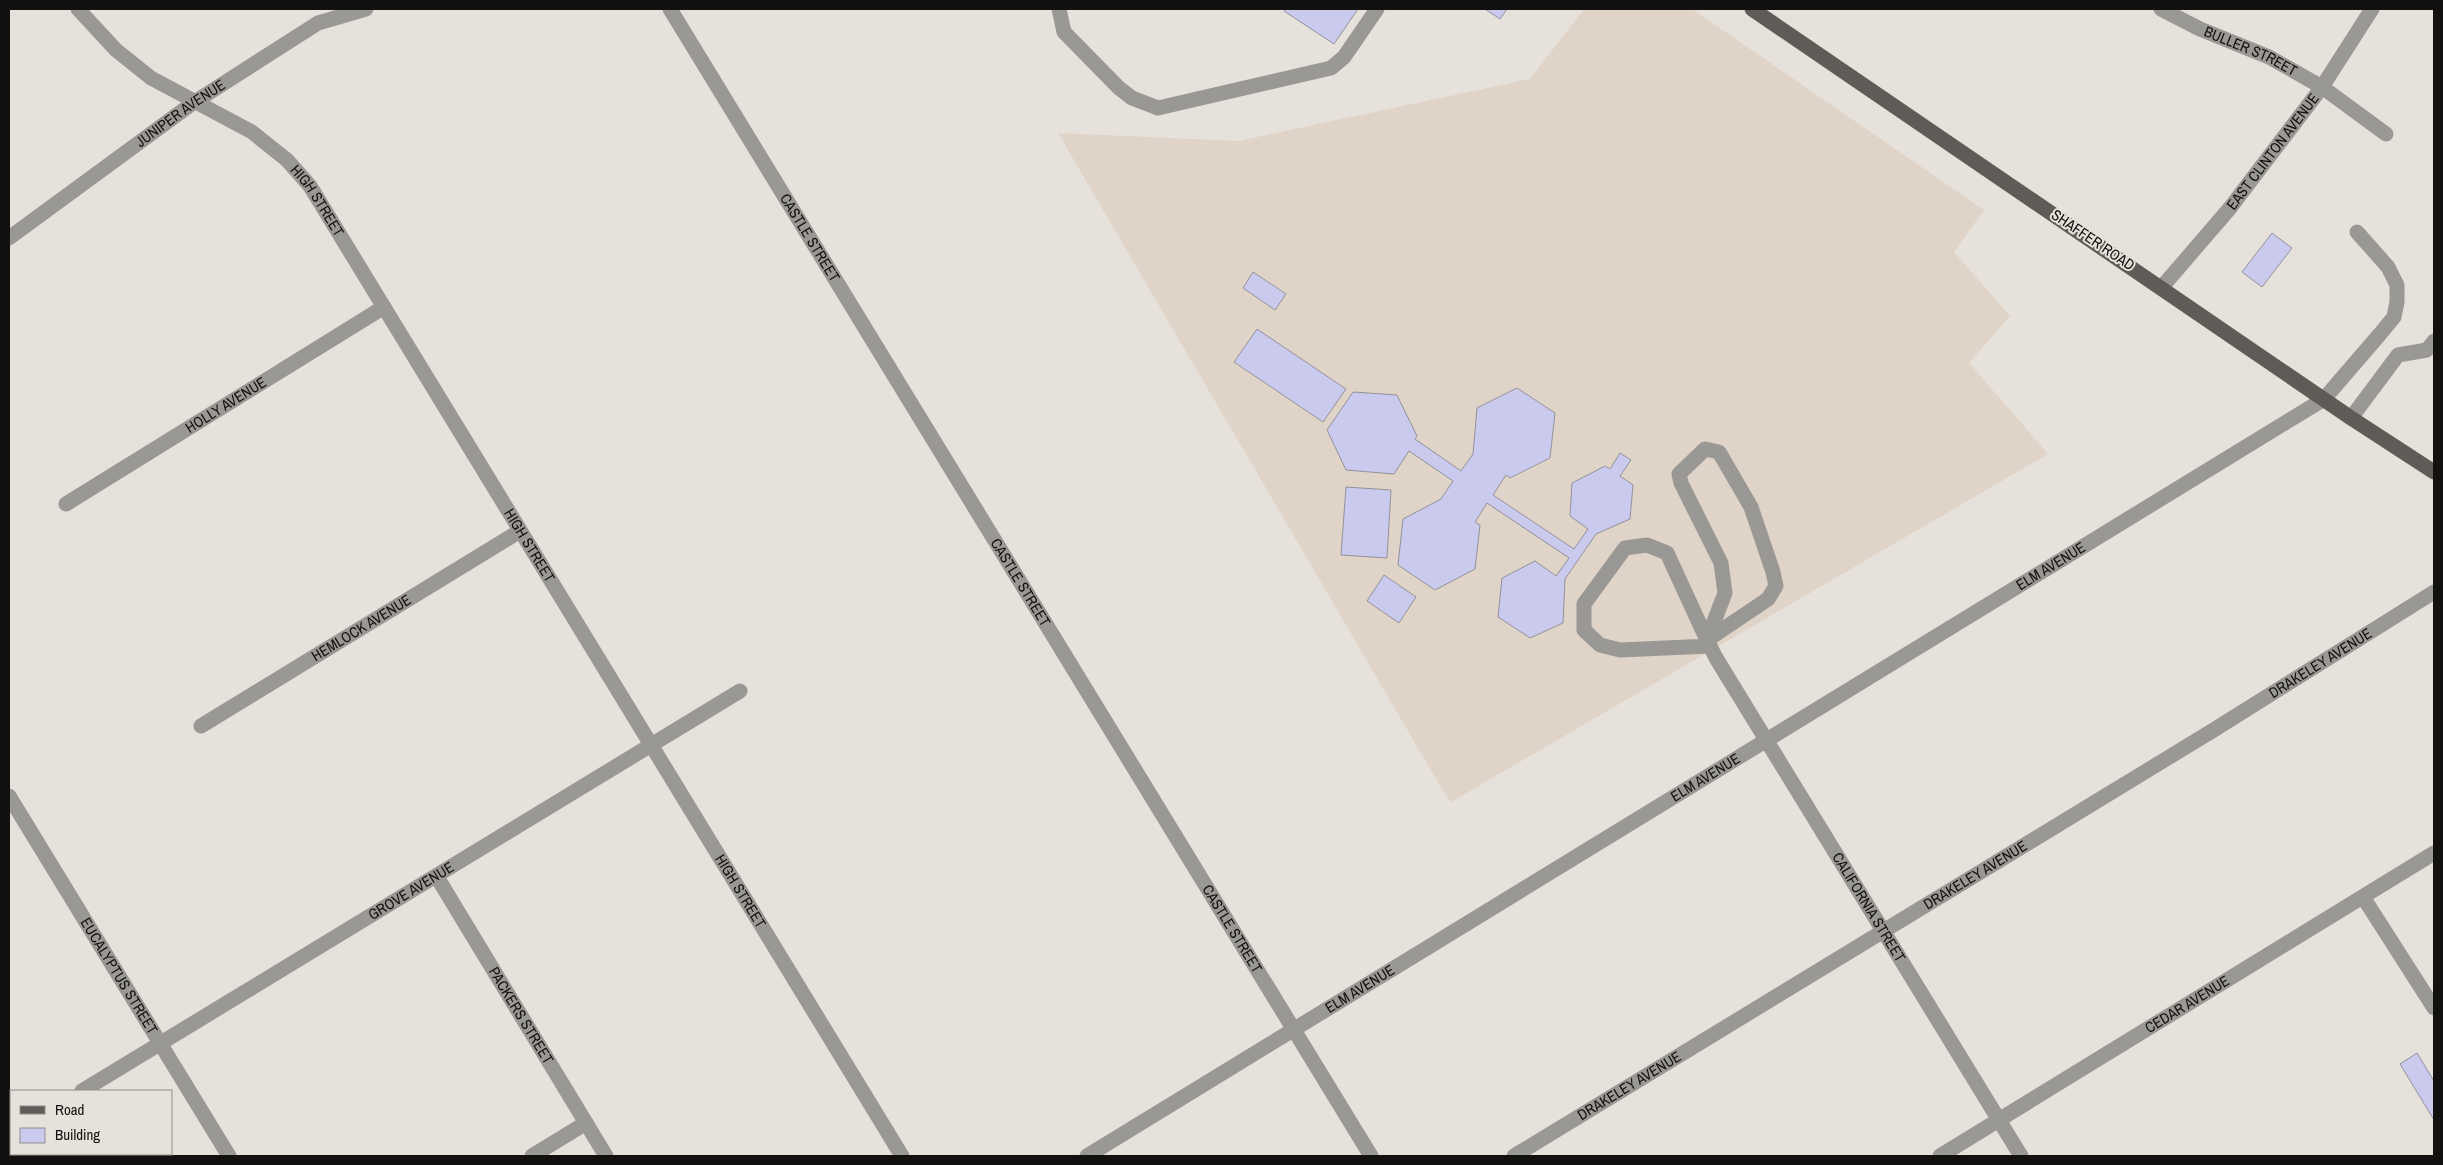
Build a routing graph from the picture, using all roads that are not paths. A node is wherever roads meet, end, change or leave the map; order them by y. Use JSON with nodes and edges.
{"nodes":[{"id":1,"x":78,"y":9,"type":"edge"},
{"id":2,"x":363,"y":9,"type":"edge"},
{"id":3,"x":670,"y":9,"type":"edge"},
{"id":4,"x":1059,"y":9,"type":"edge"},
{"id":5,"x":1377,"y":9,"type":"edge"},
{"id":6,"x":1752,"y":9,"type":"edge"},
{"id":7,"x":2161,"y":9,"type":"edge"},
{"id":8,"x":2372,"y":9,"type":"edge"},
{"id":9,"x":2322,"y":87,"type":"junction"},
{"id":10,"x":193,"y":103,"type":"junction"},
{"id":11,"x":2386,"y":134,"type":"dead end"},
{"id":12,"x":2357,"y":232,"type":"dead end"},
{"id":13,"x":9,"y":238,"type":"edge"},
{"id":14,"x":2162,"y":287,"type":"junction"},
{"id":15,"x":384,"y":307,"type":"junction"},
{"id":16,"x":2434,"y":341,"type":"edge"},
{"id":17,"x":2324,"y":399,"type":"junction"},
{"id":18,"x":2351,"y":418,"type":"junction"},
{"id":19,"x":2434,"y":472,"type":"edge"},
{"id":20,"x":66,"y":504,"type":"dead end"},
{"id":21,"x":520,"y":531,"type":"junction"},
{"id":22,"x":2434,"y":592,"type":"edge"},
{"id":23,"x":1711,"y":648,"type":"junction"},
{"id":24,"x":740,"y":691,"type":"dead end"},
{"id":25,"x":202,"y":726,"type":"dead end"},
{"id":26,"x":1767,"y":740,"type":"junction"},
{"id":27,"x":652,"y":746,"type":"junction"},
{"id":28,"x":9,"y":796,"type":"edge"},
{"id":29,"x":2434,"y":853,"type":"edge"},
{"id":30,"x":437,"y":877,"type":"junction"},
{"id":31,"x":2364,"y":897,"type":"junction"},
{"id":32,"x":1884,"y":931,"type":"junction"},
{"id":33,"x":2434,"y":1008,"type":"edge"},
{"id":34,"x":1294,"y":1029,"type":"junction"},
{"id":35,"x":160,"y":1043,"type":"junction"},
{"id":36,"x":84,"y":1090,"type":"edge"},
{"id":37,"x":1999,"y":1120,"type":"junction"},
{"id":38,"x":586,"y":1123,"type":"junction"},
{"id":39,"x":229,"y":1156,"type":"edge"},
{"id":40,"x":532,"y":1156,"type":"edge"},
{"id":41,"x":606,"y":1156,"type":"edge"},
{"id":42,"x":902,"y":1156,"type":"edge"},
{"id":43,"x":1087,"y":1156,"type":"edge"},
{"id":44,"x":1371,"y":1156,"type":"edge"},
{"id":45,"x":1514,"y":1156,"type":"edge"},
{"id":46,"x":1940,"y":1156,"type":"edge"},
{"id":47,"x":2021,"y":1156,"type":"edge"}],
"edges":[{"from":1,"to":10,"type":"street","name":"HIGH STREET"},
{"from":2,"to":10,"type":"street","name":"JUNIPER AVENUE"},
{"from":3,"to":34,"type":"street","name":"CASTLE STREET"},
{"from":4,"to":5,"type":"street"},
{"from":6,"to":14,"type":"main road","name":"SHAFFER ROAD"},
{"from":7,"to":9,"type":"street","name":"BULLER STREET"},
{"from":8,"to":9,"type":"street","name":"EAST CLINTON AVENUE"},
{"from":9,"to":11,"type":"street","name":"BULLER STREET"},
{"from":9,"to":14,"type":"street","name":"EAST CLINTON AVENUE"},
{"from":10,"to":13,"type":"street","name":"JUNIPER AVENUE"},
{"from":10,"to":15,"type":"street","name":"HIGH STREET"},
{"from":12,"to":17,"type":"street","name":"ELM AVENUE"},
{"from":14,"to":17,"type":"main road","name":"SHAFFER ROAD"},
{"from":15,"to":20,"type":"street","name":"HOLLY AVENUE"},
{"from":15,"to":21,"type":"street","name":"HIGH STREET"},
{"from":16,"to":18,"type":"street"},
{"from":17,"to":18,"type":"main road","name":"SHAFFER ROAD"},
{"from":17,"to":26,"type":"street","name":"ELM AVENUE"},
{"from":18,"to":19,"type":"main road","name":"SHAFFER ROAD"},
{"from":21,"to":25,"type":"street","name":"HEMLOCK AVENUE"},
{"from":21,"to":27,"type":"street","name":"HIGH STREET"},
{"from":22,"to":32,"type":"street","name":"DRAKELEY AVENUE"},
{"from":23,"to":23,"type":"street","name":"CALIFORNIA STREET"},
{"from":23,"to":23,"type":"street"},
{"from":23,"to":26,"type":"street","name":"CALIFORNIA STREET"},
{"from":24,"to":27,"type":"street","name":"GROVE AVENUE"},
{"from":26,"to":32,"type":"street","name":"CALIFORNIA STREET"},
{"from":26,"to":34,"type":"street","name":"ELM AVENUE"},
{"from":27,"to":30,"type":"street","name":"GROVE AVENUE"},
{"from":27,"to":42,"type":"street","name":"HIGH STREET"},
{"from":28,"to":35,"type":"street","name":"EUCALYPTUS STREET"},
{"from":29,"to":31,"type":"street","name":"CEDAR AVENUE"},
{"from":30,"to":35,"type":"street","name":"GROVE AVENUE"},
{"from":30,"to":38,"type":"street","name":"PACKERS STREET"},
{"from":31,"to":33,"type":"street"},
{"from":31,"to":37,"type":"street","name":"CEDAR AVENUE"},
{"from":32,"to":37,"type":"street","name":"CALIFORNIA STREET"},
{"from":32,"to":45,"type":"street","name":"DRAKELEY AVENUE"},
{"from":34,"to":43,"type":"street","name":"ELM AVENUE"},
{"from":34,"to":44,"type":"street","name":"CASTLE STREET"},
{"from":35,"to":36,"type":"street","name":"GROVE AVENUE"},
{"from":35,"to":39,"type":"street","name":"EUCALYPTUS STREET"},
{"from":37,"to":46,"type":"street","name":"CEDAR AVENUE"},
{"from":37,"to":47,"type":"street","name":"CALIFORNIA STREET"},
{"from":38,"to":40,"type":"street"},
{"from":38,"to":41,"type":"street","name":"PACKERS STREET"}]}
